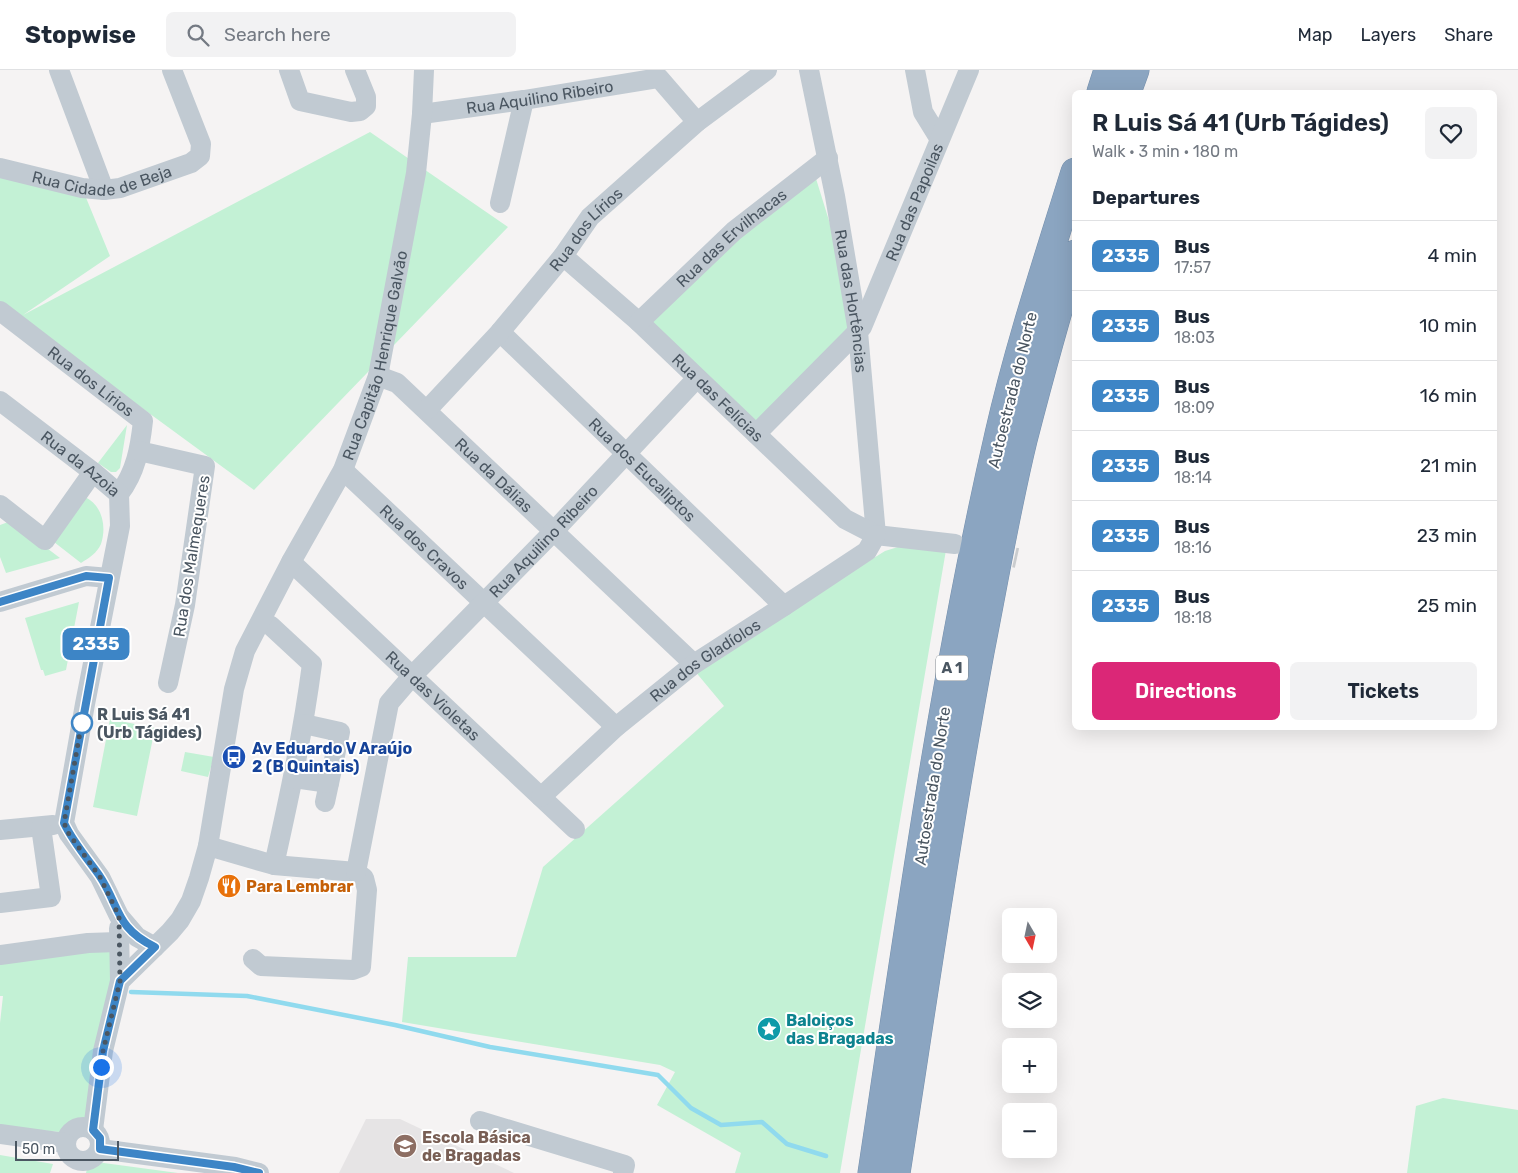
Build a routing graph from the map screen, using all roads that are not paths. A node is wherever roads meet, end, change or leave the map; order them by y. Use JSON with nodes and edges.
{"nodes":[{"id":1,"x":59,"y":70,"type":"edge"},
{"id":2,"x":172,"y":70,"type":"edge"},
{"id":3,"x":289,"y":70,"type":"edge"},
{"id":4,"x":355,"y":70,"type":"edge"},
{"id":5,"x":424,"y":70,"type":"edge"},
{"id":6,"x":767,"y":70,"type":"edge"},
{"id":7,"x":809,"y":70,"type":"edge"},
{"id":8,"x":915,"y":70,"type":"edge"},
{"id":9,"x":969,"y":70,"type":"edge"},
{"id":10,"x":1108,"y":70,"type":"edge"},
{"id":11,"x":1135,"y":70,"type":"edge"},
{"id":12,"x":1102,"y":90,"type":"edge"},
{"id":13,"x":1128,"y":90,"type":"edge"},
{"id":14,"x":524,"y":100,"type":"junction"},
{"id":15,"x":422,"y":114,"type":"junction"},
{"id":16,"x":697,"y":122,"type":"junction"},
{"id":17,"x":939,"y":138,"type":"junction"},
{"id":18,"x":828,"y":158,"type":"junction"},
{"id":19,"x":0,"y":168,"type":"edge"},
{"id":20,"x":1072,"y":182,"type":"edge"},
{"id":21,"x":104,"y":190,"type":"junction"},
{"id":22,"x":500,"y":203,"type":"dead end"},
{"id":23,"x":563,"y":256,"type":"junction"},
{"id":24,"x":1072,"y":264,"type":"edge"},
{"id":25,"x":0,"y":310,"type":"edge"},
{"id":26,"x":639,"y":322,"type":"junction"},
{"id":27,"x":500,"y":332,"type":"junction"},
{"id":28,"x":858,"y":332,"type":"junction"},
{"id":29,"x":378,"y":376,"type":"junction"},
{"id":30,"x":697,"y":378,"type":"junction"},
{"id":31,"x":0,"y":401,"type":"edge"},
{"id":32,"x":427,"y":410,"type":"junction"},
{"id":33,"x":756,"y":434,"type":"junction"},
{"id":34,"x":139,"y":451,"type":"junction"},
{"id":35,"x":626,"y":454,"type":"junction"},
{"id":36,"x":343,"y":470,"type":"junction"},
{"id":37,"x":93,"y":472,"type":"junction"},
{"id":38,"x":119,"y":494,"type":"junction"},
{"id":39,"x":0,"y":505,"type":"edge"},
{"id":40,"x":554,"y":532,"type":"junction"},
{"id":41,"x":876,"y":536,"type":"junction"},
{"id":42,"x":955,"y":544,"type":"dead end"},
{"id":43,"x":291,"y":562,"type":"junction"},
{"id":44,"x":109,"y":578,"type":"junction"},
{"id":45,"x":0,"y":602,"type":"edge"},
{"id":46,"x":484,"y":603,"type":"junction"},
{"id":47,"x":784,"y":606,"type":"junction"},
{"id":48,"x":262,"y":621,"type":"junction"},
{"id":49,"x":694,"y":664,"type":"junction"},
{"id":50,"x":413,"y":675,"type":"junction"},
{"id":51,"x":168,"y":684,"type":"dead end"},
{"id":52,"x":304,"y":724,"type":"junction"},
{"id":53,"x":616,"y":727,"type":"junction"},
{"id":54,"x":294,"y":778,"type":"junction"},
{"id":55,"x":541,"y":797,"type":"junction"},
{"id":56,"x":64,"y":823,"type":"junction"},
{"id":57,"x":41,"y":827,"type":"junction"},
{"id":58,"x":575,"y":829,"type":"dead end"},
{"id":59,"x":0,"y":830,"type":"edge"},
{"id":60,"x":208,"y":846,"type":"junction"},
{"id":61,"x":274,"y":865,"type":"junction"},
{"id":62,"x":356,"y":872,"type":"junction"},
{"id":63,"x":0,"y":903,"type":"edge"},
{"id":64,"x":119,"y":916,"type":"junction"},
{"id":65,"x":118,"y":942,"type":"junction"},
{"id":66,"x":155,"y":947,"type":"junction"},
{"id":67,"x":0,"y":955,"type":"edge"},
{"id":68,"x":253,"y":959,"type":"dead end"},
{"id":69,"x":120,"y":981,"type":"junction"},
{"id":70,"x":480,"y":1121,"type":"dead end"},
{"id":71,"x":93,"y":1130,"type":"junction"},
{"id":72,"x":0,"y":1134,"type":"edge"},
{"id":73,"x":66,"y":1143,"type":"junction"},
{"id":74,"x":100,"y":1149,"type":"junction"},
{"id":75,"x":75,"y":1167,"type":"edge"},
{"id":76,"x":259,"y":1173,"type":"edge"},
{"id":77,"x":623,"y":1173,"type":"edge"},
{"id":78,"x":872,"y":1173,"type":"edge"},
{"id":79,"x":896,"y":1173,"type":"edge"}],
"edges":[{"from":1,"to":21,"type":"street"},
{"from":2,"to":21,"type":"street","name":"Rua Cidade de Beja"},
{"from":3,"to":4,"type":"street"},
{"from":5,"to":15,"type":"street","name":"Rua Capitão Henrique Galvão"},
{"from":6,"to":16,"type":"street","name":"Rua dos Lírios"},
{"from":7,"to":18,"type":"street","name":"Rua das Hortências"},
{"from":8,"to":17,"type":"street"},
{"from":9,"to":17,"type":"street","name":"Rua das Papoilas"},
{"from":10,"to":12,"type":"highway"},
{"from":11,"to":13,"type":"highway"},
{"from":14,"to":15,"type":"street","name":"Rua Aquilino Ribeiro"},
{"from":14,"to":16,"type":"street","name":"Rua Aquilino Ribeiro"},
{"from":14,"to":22,"type":"street"},
{"from":15,"to":29,"type":"street","name":"Rua Capitão Henrique Galvão"},
{"from":16,"to":23,"type":"street","name":"Rua dos Lírios"},
{"from":17,"to":28,"type":"street","name":"Rua das Papoilas"},
{"from":18,"to":26,"type":"street","name":"Rua das Ervilhacas"},
{"from":18,"to":28,"type":"street","name":"Rua das Hortências"},
{"from":19,"to":21,"type":"street","name":"Rua Cidade de Beja"},
{"from":20,"to":78,"type":"highway","name":"Autoestrada do Norte","number":"A 1"},
{"from":23,"to":26,"type":"street","name":"Rua das Felícias"},
{"from":23,"to":27,"type":"street","name":"Rua dos Lírios"},
{"from":24,"to":79,"type":"highway","name":"Autoestrada do Norte","number":"A 1"},
{"from":25,"to":34,"type":"street","name":"Rua dos Lírios"},
{"from":26,"to":30,"type":"street","name":"Rua das Felícias"},
{"from":27,"to":32,"type":"street","name":"Rua dos Lírios"},
{"from":27,"to":35,"type":"street","name":"Rua dos Eucaliptos"},
{"from":28,"to":33,"type":"street"},
{"from":28,"to":41,"type":"street","name":"Rua das Hortências"},
{"from":29,"to":32,"type":"street","name":"Rua da Dálias"},
{"from":29,"to":36,"type":"street","name":"Rua Capitão Henrique Galvão"},
{"from":30,"to":33,"type":"street","name":"Rua das Felícias"},
{"from":30,"to":35,"type":"street","name":"Rua Aquilino Ribeiro"},
{"from":31,"to":37,"type":"street","name":"Rua da Azoia"},
{"from":32,"to":40,"type":"street","name":"Rua da Dálias"},
{"from":33,"to":41,"type":"street","name":"Rua das Felícias"},
{"from":34,"to":38,"type":"street","name":"Rua dos Lírios"},
{"from":34,"to":51,"type":"street","name":"Rua dos Malmequeres"},
{"from":35,"to":40,"type":"street","name":"Rua Aquilino Ribeiro"},
{"from":35,"to":47,"type":"street","name":"Rua dos Eucaliptos"},
{"from":36,"to":43,"type":"street","name":"Rua Capitão Henrique Galvão"},
{"from":36,"to":46,"type":"street","name":"Rua dos Cravos"},
{"from":37,"to":38,"type":"street","name":"Rua da Azoia"},
{"from":37,"to":39,"type":"street"},
{"from":38,"to":44,"type":"street","name":"Rua da Azoia"},
{"from":40,"to":46,"type":"street","name":"Rua Aquilino Ribeiro"},
{"from":40,"to":49,"type":"street","name":"Rua da Dálias"},
{"from":41,"to":42,"type":"street"},
{"from":41,"to":47,"type":"street","name":"Rua dos Gladíolos"},
{"from":43,"to":48,"type":"street","name":"Rua Capitão Henrique Galvão"},
{"from":43,"to":50,"type":"street","name":"Rua das Violetas"},
{"from":44,"to":45,"type":"street"},
{"from":44,"to":56,"type":"street","name":"Rua da Azoia"},
{"from":46,"to":50,"type":"street","name":"Rua Aquilino Ribeiro"},
{"from":46,"to":53,"type":"street","name":"Rua dos Cravos"},
{"from":47,"to":49,"type":"street","name":"Rua dos Gladíolos"},
{"from":48,"to":52,"type":"street"},
{"from":48,"to":60,"type":"street","name":"Rua Capitão Henrique Galvão"},
{"from":49,"to":53,"type":"street","name":"Rua dos Gladíolos"},
{"from":50,"to":55,"type":"street","name":"Rua das Violetas"},
{"from":50,"to":62,"type":"street","name":"Rua Aquilino Ribeiro"},
{"from":52,"to":54,"type":"street"},
{"from":52,"to":54,"type":"street"},
{"from":53,"to":55,"type":"street","name":"Rua dos Gladíolos"},
{"from":54,"to":61,"type":"street"},
{"from":55,"to":58,"type":"street","name":"Rua das Violetas"},
{"from":56,"to":57,"type":"street"},
{"from":56,"to":64,"type":"street"},
{"from":57,"to":59,"type":"street"},
{"from":57,"to":63,"type":"street"},
{"from":60,"to":61,"type":"street"},
{"from":60,"to":66,"type":"street","name":"Rua Capitão Henrique Galvão"},
{"from":61,"to":62,"type":"street"},
{"from":62,"to":68,"type":"street"},
{"from":64,"to":65,"type":"street"},
{"from":64,"to":66,"type":"street"},
{"from":65,"to":67,"type":"street"},
{"from":65,"to":69,"type":"street"},
{"from":66,"to":69,"type":"street","name":"Rua Capitão Henrique Galvão"},
{"from":69,"to":71,"type":"street"},
{"from":70,"to":77,"type":"street"},
{"from":71,"to":73,"type":"street"},
{"from":71,"to":74,"type":"street"},
{"from":72,"to":73,"type":"street"},
{"from":73,"to":75,"type":"street"},
{"from":74,"to":75,"type":"street"},
{"from":74,"to":76,"type":"street"}]}
